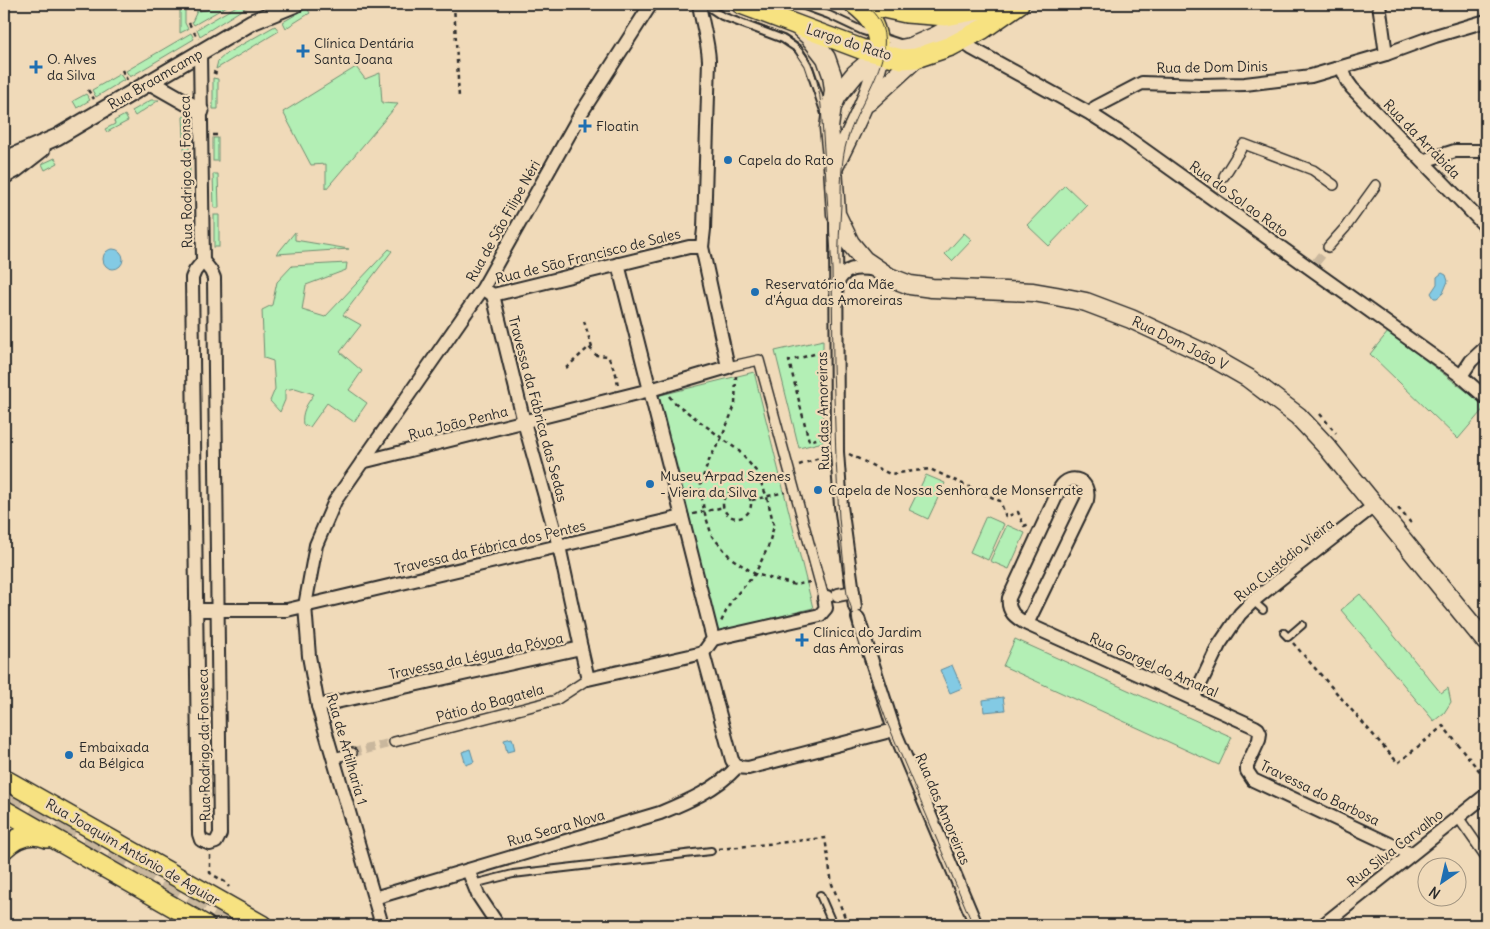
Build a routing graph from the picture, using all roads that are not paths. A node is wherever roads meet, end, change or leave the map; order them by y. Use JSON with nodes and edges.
{"nodes":[{"id":1,"x":271,"y":4,"type":"edge"},
{"id":2,"x":296,"y":4,"type":"edge"},
{"id":3,"x":651,"y":4,"type":"edge"},
{"id":4,"x":699,"y":4,"type":"edge"},
{"id":5,"x":704,"y":4,"type":"edge"},
{"id":6,"x":741,"y":4,"type":"edge"},
{"id":7,"x":799,"y":4,"type":"edge"},
{"id":8,"x":854,"y":4,"type":"edge"},
{"id":9,"x":865,"y":4,"type":"edge"},
{"id":10,"x":1012,"y":4,"type":"edge"},
{"id":11,"x":1019,"y":4,"type":"edge"},
{"id":12,"x":1379,"y":4,"type":"edge"},
{"id":13,"x":984,"y":9,"type":"junction"},
{"id":14,"x":950,"y":10,"type":"edge"},
{"id":15,"x":1486,"y":21,"type":"edge"},
{"id":16,"x":252,"y":22,"type":"junction"},
{"id":17,"x":796,"y":24,"type":"junction"},
{"id":18,"x":975,"y":33,"type":"junction"},
{"id":19,"x":877,"y":35,"type":"junction"},
{"id":20,"x":936,"y":36,"type":"junction"},
{"id":21,"x":199,"y":46,"type":"junction"},
{"id":22,"x":880,"y":53,"type":"junction"},
{"id":23,"x":916,"y":54,"type":"junction"},
{"id":24,"x":1386,"y":54,"type":"junction"},
{"id":25,"x":1342,"y":68,"type":"junction"},
{"id":26,"x":150,"y":82,"type":"junction"},
{"id":27,"x":864,"y":106,"type":"junction"},
{"id":28,"x":832,"y":108,"type":"junction"},
{"id":29,"x":201,"y":111,"type":"junction"},
{"id":30,"x":1091,"y":114,"type":"junction"},
{"id":31,"x":829,"y":128,"type":"junction"},
{"id":32,"x":57,"y":137,"type":"junction"},
{"id":33,"x":1486,"y":151,"type":"edge"},
{"id":34,"x":4,"y":160,"type":"edge"},
{"id":35,"x":1423,"y":161,"type":"junction"},
{"id":36,"x":834,"y":167,"type":"junction"},
{"id":37,"x":4,"y":176,"type":"edge"},
{"id":38,"x":1224,"y":176,"type":"tunnel mouth"},
{"id":39,"x":1334,"y":185,"type":"dead end"},
{"id":40,"x":1376,"y":185,"type":"dead end"},
{"id":41,"x":836,"y":214,"type":"junction"},
{"id":42,"x":1486,"y":227,"type":"edge"},
{"id":43,"x":702,"y":247,"type":"junction"},
{"id":44,"x":1328,"y":247,"type":"tunnel mouth"},
{"id":45,"x":202,"y":261,"type":"junction"},
{"id":46,"x":618,"y":264,"type":"junction"},
{"id":47,"x":876,"y":270,"type":"junction"},
{"id":48,"x":835,"y":287,"type":"junction"},
{"id":49,"x":488,"y":292,"type":"junction"},
{"id":50,"x":1486,"y":347,"type":"edge"},
{"id":51,"x":733,"y":366,"type":"junction"},
{"id":52,"x":1461,"y":376,"type":"junction"},
{"id":53,"x":655,"y":389,"type":"junction"},
{"id":54,"x":1486,"y":398,"type":"edge"},
{"id":55,"x":524,"y":422,"type":"junction"},
{"id":56,"x":362,"y":462,"type":"junction"},
{"id":57,"x":1375,"y":505,"type":"junction"},
{"id":58,"x":682,"y":517,"type":"junction"},
{"id":59,"x":559,"y":546,"type":"junction"},
{"id":60,"x":853,"y":592,"type":"junction"},
{"id":61,"x":830,"y":597,"type":"junction"},
{"id":62,"x":1253,"y":601,"type":"junction"},
{"id":63,"x":305,"y":606,"type":"junction"},
{"id":64,"x":196,"y":610,"type":"junction"},
{"id":65,"x":218,"y":610,"type":"junction"},
{"id":66,"x":1263,"y":610,"type":"dead end"},
{"id":67,"x":1027,"y":624,"type":"junction"},
{"id":68,"x":1302,"y":625,"type":"dead end"},
{"id":69,"x":1286,"y":635,"type":"road end"},
{"id":70,"x":713,"y":639,"type":"junction"},
{"id":71,"x":1486,"y":642,"type":"edge"},
{"id":72,"x":581,"y":648,"type":"junction"},
{"id":73,"x":703,"y":653,"type":"junction"},
{"id":74,"x":588,"y":679,"type":"junction"},
{"id":75,"x":1193,"y":699,"type":"junction"},
{"id":76,"x":318,"y":706,"type":"junction"},
{"id":77,"x":894,"y":730,"type":"junction"},
{"id":78,"x":1259,"y":740,"type":"joint"},
{"id":79,"x":394,"y":742,"type":"tunnel mouth"},
{"id":80,"x":352,"y":753,"type":"tunnel mouth"},
{"id":81,"x":333,"y":758,"type":"junction"},
{"id":82,"x":737,"y":767,"type":"junction"},
{"id":83,"x":4,"y":779,"type":"edge"},
{"id":84,"x":1486,"y":795,"type":"edge"},
{"id":85,"x":4,"y":810,"type":"edge"},
{"id":86,"x":1458,"y":817,"type":"junction"},
{"id":87,"x":60,"y":842,"type":"junction"},
{"id":88,"x":4,"y":850,"type":"edge"},
{"id":89,"x":711,"y":851,"type":"road end"},
{"id":90,"x":1411,"y":854,"type":"junction"},
{"id":91,"x":1486,"y":857,"type":"edge"},
{"id":92,"x":468,"y":870,"type":"junction"},
{"id":93,"x":473,"y":884,"type":"junction"},
{"id":94,"x":820,"y":895,"type":"dead end"},
{"id":95,"x":374,"y":898,"type":"junction"},
{"id":96,"x":203,"y":925,"type":"edge"},
{"id":97,"x":262,"y":925,"type":"edge"},
{"id":98,"x":382,"y":925,"type":"edge"},
{"id":99,"x":498,"y":925,"type":"edge"},
{"id":100,"x":833,"y":925,"type":"edge"},
{"id":101,"x":976,"y":925,"type":"edge"},
{"id":102,"x":1323,"y":925,"type":"edge"}],
"edges":[{"from":1,"to":16,"type":"street","name":"Rua Braamcamp"},
{"from":2,"to":16,"type":"street","name":"Rua Braamcamp"},
{"from":3,"to":49,"type":"street","name":"Rua de São Filipe Néri"},
{"from":4,"to":43,"type":"street"},
{"from":5,"to":31,"type":"lane"},
{"from":6,"to":17,"type":"main road","name":"Largo do Rato"},
{"from":7,"to":19,"type":"lane"},
{"from":8,"to":19,"type":"main road"},
{"from":9,"to":14,"type":"main road"},
{"from":10,"to":13,"type":"main road"},
{"from":11,"to":18,"type":"main road","name":"Largo do Rato"},
{"from":12,"to":24,"type":"street"},
{"from":13,"to":14,"type":"main road"},
{"from":13,"to":20,"type":"main road"},
{"from":14,"to":20,"type":"main road"},
{"from":15,"to":24,"type":"street","name":"Rua de Dom Dinis"},
{"from":16,"to":21,"type":"street","name":"Rua Braamcamp"},
{"from":17,"to":22,"type":"main road","name":"Largo do Rato"},
{"from":17,"to":28,"type":"main road"},
{"from":18,"to":23,"type":"main road","name":"Largo do Rato"},
{"from":18,"to":30,"type":"street","name":"Rua do Sol ao Rato"},
{"from":19,"to":22,"type":"main road"},
{"from":19,"to":23,"type":"lane"},
{"from":20,"to":23,"type":"main road"},
{"from":21,"to":26,"type":"street","name":"Rua Braamcamp"},
{"from":21,"to":29,"type":"street","name":"Rua Rodrigo da Fonseca"},
{"from":22,"to":23,"type":"main road","name":"Largo do Rato"},
{"from":22,"to":27,"type":"main road"},
{"from":22,"to":28,"type":"main road"},
{"from":23,"to":27,"type":"main road"},
{"from":24,"to":25,"type":"street","name":"Rua de Dom Dinis"},
{"from":25,"to":30,"type":"street","name":"Rua de Dom Dinis"},
{"from":25,"to":35,"type":"street","name":"Rua da Arrábida"},
{"from":26,"to":29,"type":"street"},
{"from":26,"to":32,"type":"street","name":"Rua Braamcamp"},
{"from":27,"to":36,"type":"main road"},
{"from":28,"to":31,"type":"main road","name":"Rua Dom João V"},
{"from":29,"to":45,"type":"street","name":"Rua Rodrigo da Fonseca"},
{"from":30,"to":52,"type":"street","name":"Rua do Sol ao Rato"},
{"from":31,"to":36,"type":"main road","name":"Rua Dom João V"},
{"from":32,"to":34,"type":"street","name":"Rua Braamcamp"},
{"from":32,"to":37,"type":"street","name":"Rua Braamcamp"},
{"from":33,"to":35,"type":"street"},
{"from":35,"to":42,"type":"street","name":"Rua da Arrábida"},
{"from":36,"to":41,"type":"main road","name":"Rua Dom João V"},
{"from":38,"to":39,"type":"street"},
{"from":40,"to":44,"type":"street"},
{"from":41,"to":47,"type":"main road","name":"Rua Dom João V"},
{"from":41,"to":48,"type":"street","name":"Rua das Amoreiras"},
{"from":43,"to":46,"type":"street","name":"Rua de São Francisco de Sales"},
{"from":43,"to":51,"type":"street"},
{"from":45,"to":64,"type":"street","name":"Rua Rodrigo da Fonseca"},
{"from":45,"to":65,"type":"street","name":"Rua Rodrigo da Fonseca"},
{"from":46,"to":49,"type":"street","name":"Rua de São Francisco de Sales"},
{"from":46,"to":53,"type":"street"},
{"from":47,"to":48,"type":"street"},
{"from":47,"to":57,"type":"main road","name":"Rua Dom João V"},
{"from":48,"to":60,"type":"street","name":"Rua das Amoreiras"},
{"from":49,"to":55,"type":"street","name":"Travessa da Fábrica das Sedas"},
{"from":49,"to":56,"type":"street","name":"Rua de São Filipe Néri"},
{"from":50,"to":52,"type":"street"},
{"from":51,"to":53,"type":"street","name":"Rua João Penha"},
{"from":51,"to":61,"type":"street"},
{"from":52,"to":54,"type":"street","name":"Rua do Sol ao Rato"},
{"from":53,"to":55,"type":"street","name":"Rua João Penha"},
{"from":53,"to":58,"type":"street"},
{"from":55,"to":56,"type":"street","name":"Rua João Penha"},
{"from":55,"to":59,"type":"street","name":"Travessa da Fábrica das Sedas"},
{"from":56,"to":63,"type":"street","name":"Rua de Artilharia 1"},
{"from":57,"to":62,"type":"street","name":"Rua Custódio Vieira"},
{"from":57,"to":71,"type":"main road","name":"Rua Dom João V"},
{"from":58,"to":59,"type":"street","name":"Travessa da Fábrica dos Pentes"},
{"from":58,"to":70,"type":"street"},
{"from":59,"to":63,"type":"street","name":"Travessa da Fábrica dos Pentes"},
{"from":59,"to":72,"type":"street","name":"Travessa da Fábrica das Sedas"},
{"from":60,"to":61,"type":"street"},
{"from":60,"to":77,"type":"street","name":"Rua das Amoreiras"},
{"from":61,"to":70,"type":"street"},
{"from":62,"to":66,"type":"lane"},
{"from":62,"to":75,"type":"street","name":"Rua Custódio Vieira"},
{"from":63,"to":65,"type":"street","name":"Travessa da Fábrica dos Pentes"},
{"from":63,"to":76,"type":"street","name":"Rua de Artilharia 1"},
{"from":64,"to":65,"type":"street","name":"Travessa da Fábrica dos Pentes"},
{"from":64,"to":65,"type":"street","name":"Rua Rodrigo da Fonseca"},
{"from":67,"to":67,"type":"street","name":"Rua Gorgel do Amaral"},
{"from":67,"to":75,"type":"street","name":"Rua Gorgel do Amaral"},
{"from":68,"to":69,"type":"lane"},
{"from":70,"to":73,"type":"street"},
{"from":72,"to":74,"type":"street","name":"Travessa da Légua da Póvoa"},
{"from":72,"to":76,"type":"street","name":"Travessa da Légua da Póvoa"},
{"from":73,"to":74,"type":"street"},
{"from":73,"to":82,"type":"street"},
{"from":74,"to":79,"type":"street","name":"Pátio do Bagatela"},
{"from":75,"to":78,"type":"street","name":"Rua Gorgel do Amaral"},
{"from":76,"to":81,"type":"street","name":"Rua de Artilharia 1"},
{"from":77,"to":82,"type":"street"},
{"from":77,"to":101,"type":"street","name":"Rua das Amoreiras"},
{"from":78,"to":90,"type":"street","name":"Travessa do Barbosa"},
{"from":80,"to":81,"type":"street"},
{"from":81,"to":95,"type":"street","name":"Rua de Artilharia 1"},
{"from":82,"to":92,"type":"street","name":"Rua Seara Nova"},
{"from":83,"to":97,"type":"main road","name":"Rua Joaquim António de Aguiar"},
{"from":84,"to":86,"type":"street","name":"Rua Silva Carvalho"},
{"from":85,"to":87,"type":"main road","name":"Rua Joaquim António de Aguiar"},
{"from":86,"to":90,"type":"street","name":"Rua Silva Carvalho"},
{"from":86,"to":91,"type":"street"},
{"from":87,"to":88,"type":"main road"},
{"from":87,"to":96,"type":"main road","name":"Rua Joaquim António de Aguiar"},
{"from":89,"to":93,"type":"lane"},
{"from":90,"to":102,"type":"street","name":"Rua Silva Carvalho"},
{"from":92,"to":93,"type":"street"},
{"from":92,"to":95,"type":"street","name":"Rua Seara Nova"},
{"from":93,"to":99,"type":"street"},
{"from":94,"to":100,"type":"lane"},
{"from":95,"to":98,"type":"street","name":"Rua de Artilharia 1"}]}
